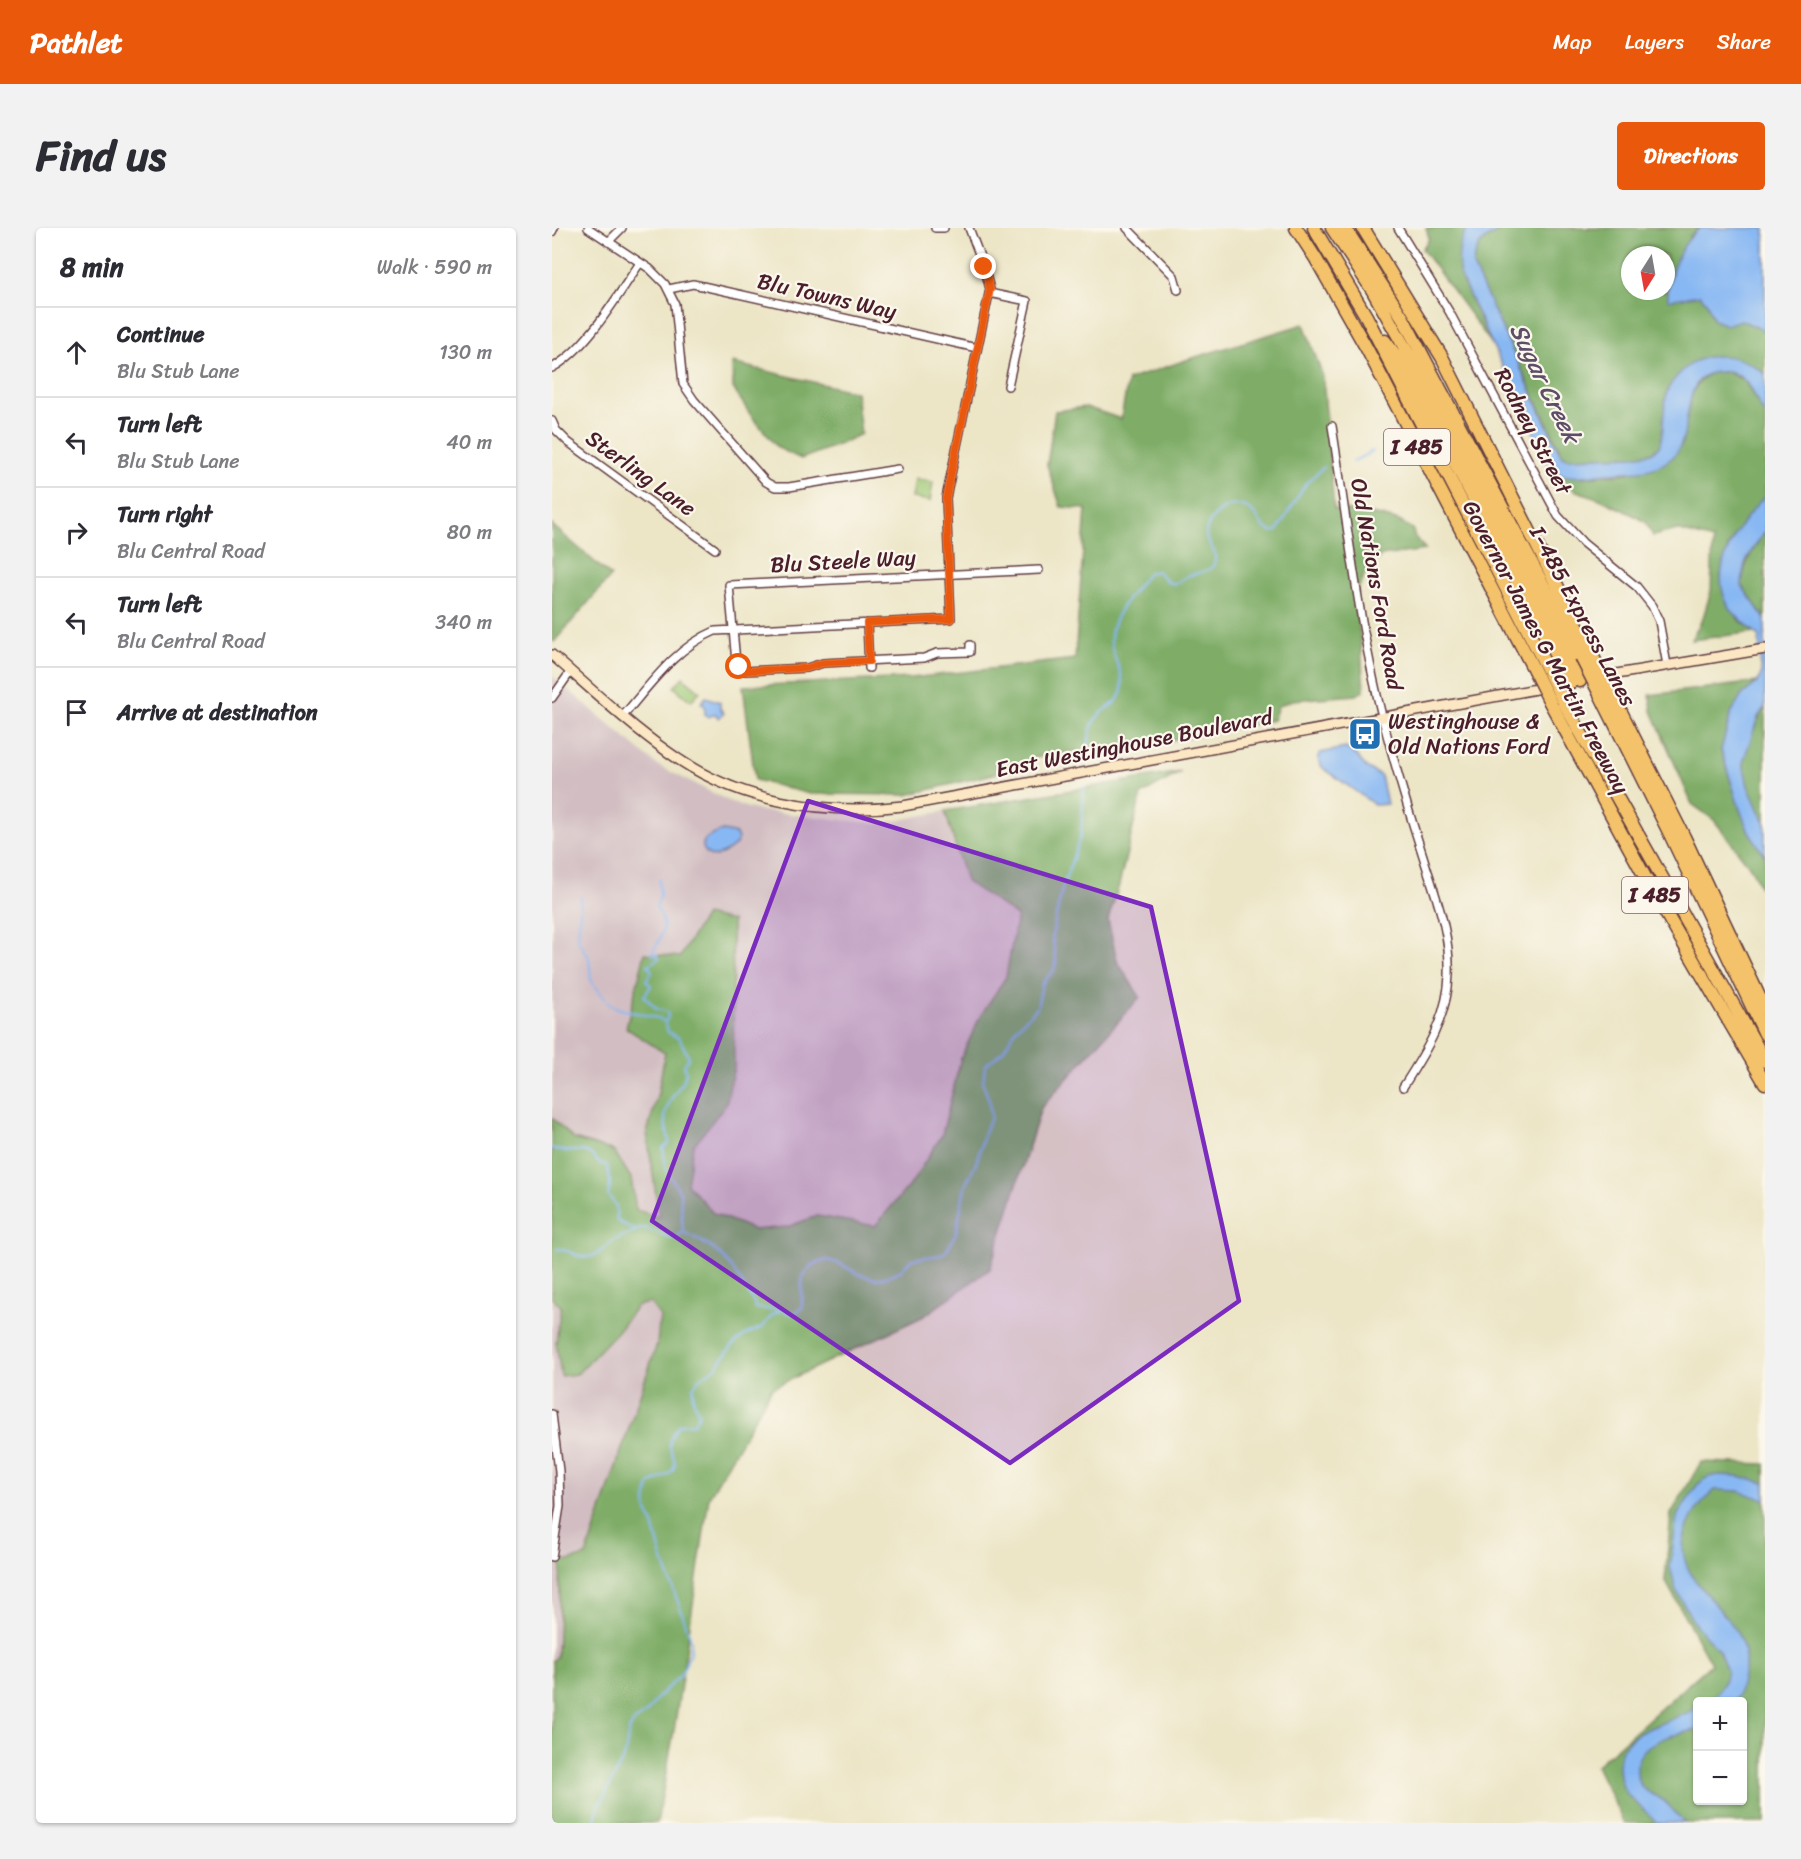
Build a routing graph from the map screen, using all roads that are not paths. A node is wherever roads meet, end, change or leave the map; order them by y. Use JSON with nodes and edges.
{"nodes":[{"id":1,"x":554,"y":228,"type":"edge"},
{"id":2,"x":588,"y":228,"type":"edge"},
{"id":3,"x":622,"y":228,"type":"edge"},
{"id":4,"x":936,"y":228,"type":"edge"},
{"id":5,"x":944,"y":228,"type":"edge"},
{"id":6,"x":969,"y":228,"type":"edge"},
{"id":7,"x":1127,"y":228,"type":"edge"},
{"id":8,"x":1296,"y":228,"type":"edge"},
{"id":9,"x":1314,"y":228,"type":"edge"},
{"id":10,"x":1332,"y":228,"type":"edge"},
{"id":11,"x":1345,"y":228,"type":"edge"},
{"id":12,"x":1363,"y":228,"type":"edge"},
{"id":13,"x":1398,"y":228,"type":"edge"},
{"id":14,"x":552,"y":232,"type":"edge"},
{"id":15,"x":608,"y":242,"type":"junction"},
{"id":16,"x":640,"y":263,"type":"junction"},
{"id":17,"x":669,"y":289,"type":"junction"},
{"id":18,"x":1178,"y":290,"type":"dead end"},
{"id":19,"x":988,"y":293,"type":"junction"},
{"id":20,"x":1366,"y":316,"type":"junction"},
{"id":21,"x":1403,"y":318,"type":"junction"},
{"id":22,"x":977,"y":348,"type":"junction"},
{"id":23,"x":1442,"y":357,"type":"junction"},
{"id":24,"x":552,"y":368,"type":"edge"},
{"id":25,"x":1008,"y":386,"type":"dead end"},
{"id":26,"x":552,"y":421,"type":"edge"},
{"id":27,"x":1332,"y":426,"type":"dead end"},
{"id":28,"x":898,"y":469,"type":"dead end"},
{"id":29,"x":715,"y":549,"type":"dead end"},
{"id":30,"x":1039,"y":570,"type":"dead end"},
{"id":31,"x":949,"y":574,"type":"junction"},
{"id":32,"x":867,"y":623,"type":"junction"},
{"id":33,"x":734,"y":629,"type":"junction"},
{"id":34,"x":970,"y":645,"type":"dead end"},
{"id":35,"x":1765,"y":649,"type":"edge"},
{"id":36,"x":552,"y":655,"type":"edge"},
{"id":37,"x":1586,"y":656,"type":"junction"},
{"id":38,"x":869,"y":664,"type":"junction"},
{"id":39,"x":1667,"y":665,"type":"junction"},
{"id":40,"x":1539,"y":667,"type":"junction"},
{"id":41,"x":571,"y":671,"type":"junction"},
{"id":42,"x":1575,"y":682,"type":"junction"},
{"id":43,"x":1606,"y":693,"type":"junction"},
{"id":44,"x":552,"y":698,"type":"edge"},
{"id":45,"x":1557,"y":702,"type":"junction"},
{"id":46,"x":622,"y":717,"type":"junction"},
{"id":47,"x":1383,"y":718,"type":"junction"},
{"id":48,"x":1638,"y":837,"type":"junction"},
{"id":49,"x":1689,"y":953,"type":"junction"},
{"id":50,"x":1765,"y":1010,"type":"edge"},
{"id":51,"x":1765,"y":1034,"type":"edge"},
{"id":52,"x":1765,"y":1061,"type":"edge"},
{"id":53,"x":1765,"y":1083,"type":"edge"},
{"id":54,"x":1403,"y":1087,"type":"dead end"},
{"id":55,"x":552,"y":1414,"type":"edge"},
{"id":56,"x":552,"y":1557,"type":"edge"}],
"edges":[{"from":1,"to":14,"type":"street"},
{"from":2,"to":15,"type":"street"},
{"from":3,"to":15,"type":"street"},
{"from":4,"to":5,"type":"street"},
{"from":6,"to":19,"type":"street"},
{"from":7,"to":18,"type":"street"},
{"from":8,"to":40,"type":"highway","name":"Governor James G Martin Freeway","number":"I 485"},
{"from":9,"to":20,"type":"highway","number":"I 485"},
{"from":10,"to":42,"type":"highway"},
{"from":11,"to":21,"type":"highway","name":"I-485 Express Lanes","number":"I 485"},
{"from":12,"to":23,"type":"highway","name":"Governor James G Martin Freeway","number":"I 485"},
{"from":13,"to":39,"type":"street","name":"Rodney Street"},
{"from":15,"to":16,"type":"street"},
{"from":16,"to":17,"type":"street"},
{"from":16,"to":24,"type":"street"},
{"from":17,"to":22,"type":"street","name":"Blu Towns Way"},
{"from":17,"to":28,"type":"street"},
{"from":19,"to":22,"type":"street"},
{"from":19,"to":25,"type":"street"},
{"from":20,"to":40,"type":"highway","number":"I 485"},
{"from":20,"to":42,"type":"highway"},
{"from":21,"to":23,"type":"highway"},
{"from":21,"to":37,"type":"highway","name":"I-485 Express Lanes","number":"I 485"},
{"from":22,"to":31,"type":"street"},
{"from":23,"to":37,"type":"highway","name":"Governor James G Martin Freeway","number":"I 485"},
{"from":26,"to":29,"type":"street","name":"Sterling Lane"},
{"from":27,"to":47,"type":"street","name":"Old Nations Ford Road"},
{"from":30,"to":31,"type":"street","name":"Blu Steele Way"},
{"from":31,"to":32,"type":"street"},
{"from":31,"to":33,"type":"street","name":"Blu Steele Way"},
{"from":32,"to":33,"type":"street"},
{"from":32,"to":38,"type":"street"},
{"from":33,"to":38,"type":"street"},
{"from":33,"to":46,"type":"street"},
{"from":34,"to":38,"type":"street"},
{"from":35,"to":39,"type":"main road","name":"East Westinghouse Boulevard"},
{"from":36,"to":41,"type":"main road","name":"East Westinghouse Boulevard"},
{"from":37,"to":43,"type":"highway","name":"Governor James G Martin Freeway","number":"I 485","bridge":true},
{"from":39,"to":42,"type":"main road","name":"East Westinghouse Boulevard"},
{"from":40,"to":45,"type":"highway","name":"Governor James G Martin Freeway","number":"I 485","bridge":true},
{"from":41,"to":44,"type":"street"},
{"from":41,"to":46,"type":"main road","name":"East Westinghouse Boulevard"},
{"from":42,"to":47,"type":"main road","name":"East Westinghouse Boulevard"},
{"from":43,"to":50,"type":"highway","name":"Governor James G Martin Freeway","number":"I 485"},
{"from":43,"to":51,"type":"highway","name":"I-485 Express Lanes","number":"I 485"},
{"from":45,"to":48,"type":"highway","number":"I 485"},
{"from":45,"to":49,"type":"highway","name":"Governor James G Martin Freeway","number":"I 485"},
{"from":46,"to":47,"type":"main road","name":"East Westinghouse Boulevard"},
{"from":47,"to":54,"type":"street","name":"Old Nations Ford Road"},
{"from":48,"to":49,"type":"highway"},
{"from":48,"to":52,"type":"highway","number":"I 485"},
{"from":49,"to":53,"type":"highway","name":"Governor James G Martin Freeway","number":"I 485"},
{"from":55,"to":56,"type":"street"}]}
